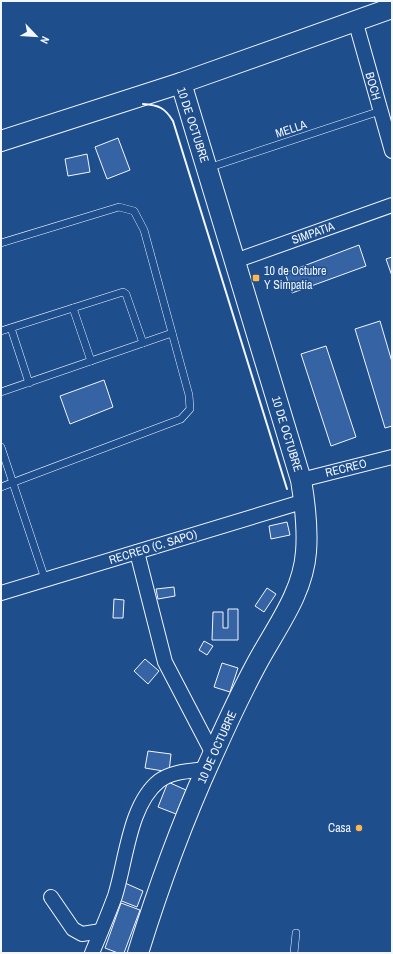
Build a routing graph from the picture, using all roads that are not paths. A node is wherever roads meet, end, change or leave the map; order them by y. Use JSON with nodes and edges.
{"nodes":[{"id":1,"x":392,"y":8,"type":"edge"},
{"id":2,"x":355,"y":20,"type":"junction"},
{"id":3,"x":181,"y":83,"type":"junction"},
{"id":4,"x":380,"y":111,"type":"junction"},
{"id":5,"x":1,"y":141,"type":"edge"},
{"id":6,"x":392,"y":151,"type":"edge"},
{"id":7,"x":208,"y":168,"type":"junction"},
{"id":8,"x":392,"y":205,"type":"edge"},
{"id":9,"x":1,"y":243,"type":"edge"},
{"id":10,"x":234,"y":261,"type":"junction"},
{"id":11,"x":73,"y":308,"type":"junction"},
{"id":12,"x":11,"y":328,"type":"junction"},
{"id":13,"x":1,"y":331,"type":"edge"},
{"id":14,"x":172,"y":333,"type":"junction"},
{"id":15,"x":144,"y":343,"type":"junction"},
{"id":16,"x":91,"y":361,"type":"junction"},
{"id":17,"x":29,"y":382,"type":"junction"},
{"id":18,"x":1,"y":392,"type":"edge"},
{"id":19,"x":1,"y":448,"type":"edge"},
{"id":20,"x":392,"y":457,"type":"edge"},
{"id":21,"x":301,"y":480,"type":"junction"},
{"id":22,"x":13,"y":483,"type":"junction"},
{"id":23,"x":1,"y":487,"type":"edge"},
{"id":24,"x":305,"y":501,"type":"junction"},
{"id":25,"x":137,"y":552,"type":"junction"},
{"id":26,"x":45,"y":579,"type":"junction"},
{"id":27,"x":1,"y":593,"type":"edge"},
{"id":28,"x":209,"y":762,"type":"junction"},
{"id":29,"x":51,"y":897,"type":"dead end"},
{"id":30,"x":101,"y":931,"type":"junction"},
{"id":31,"x":296,"y":934,"type":"dead end"},
{"id":32,"x":92,"y":953,"type":"edge"},
{"id":33,"x":138,"y":953,"type":"edge"},
{"id":34,"x":294,"y":953,"type":"edge"}],
"edges":[{"from":1,"to":2,"type":"main road"},
{"from":2,"to":3,"type":"main road"},
{"from":2,"to":4,"type":"street","name":"BOCH"},
{"from":3,"to":5,"type":"main road","name":"10 DE OCTUBRE"},
{"from":3,"to":7,"type":"main road","name":"10 DE OCTUBRE"},
{"from":4,"to":6,"type":"street","name":"BOCH"},
{"from":4,"to":7,"type":"lane","name":"MELLA"},
{"from":7,"to":10,"type":"main road","name":"10 DE OCTUBRE"},
{"from":8,"to":10,"type":"street","name":"SIMPATIA"},
{"from":9,"to":14,"type":"lane"},
{"from":10,"to":21,"type":"main road","name":"10 DE OCTUBRE"},
{"from":11,"to":12,"type":"lane"},
{"from":11,"to":15,"type":"lane"},
{"from":11,"to":16,"type":"lane"},
{"from":12,"to":13,"type":"lane"},
{"from":12,"to":17,"type":"lane"},
{"from":14,"to":15,"type":"lane"},
{"from":14,"to":22,"type":"lane"},
{"from":15,"to":16,"type":"lane"},
{"from":16,"to":17,"type":"lane"},
{"from":17,"to":18,"type":"lane"},
{"from":19,"to":22,"type":"lane"},
{"from":20,"to":21,"type":"street","name":"RECREO"},
{"from":21,"to":24,"type":"main road","name":"10 DE OCTUBRE"},
{"from":22,"to":23,"type":"lane"},
{"from":22,"to":26,"type":"lane"},
{"from":24,"to":25,"type":"street","name":"RECREO (C. SAPO)"},
{"from":24,"to":28,"type":"main road","name":"10 DE OCTUBRE"},
{"from":25,"to":26,"type":"street","name":"RECREO (C. SAPO)"},
{"from":25,"to":28,"type":"street"},
{"from":26,"to":27,"type":"street","name":"RECREO (C. SAPO)"},
{"from":28,"to":30,"type":"street"},
{"from":28,"to":33,"type":"main road","name":"10 DE OCTUBRE"},
{"from":29,"to":30,"type":"street"},
{"from":30,"to":32,"type":"street"},
{"from":31,"to":34,"type":"lane"}]}
